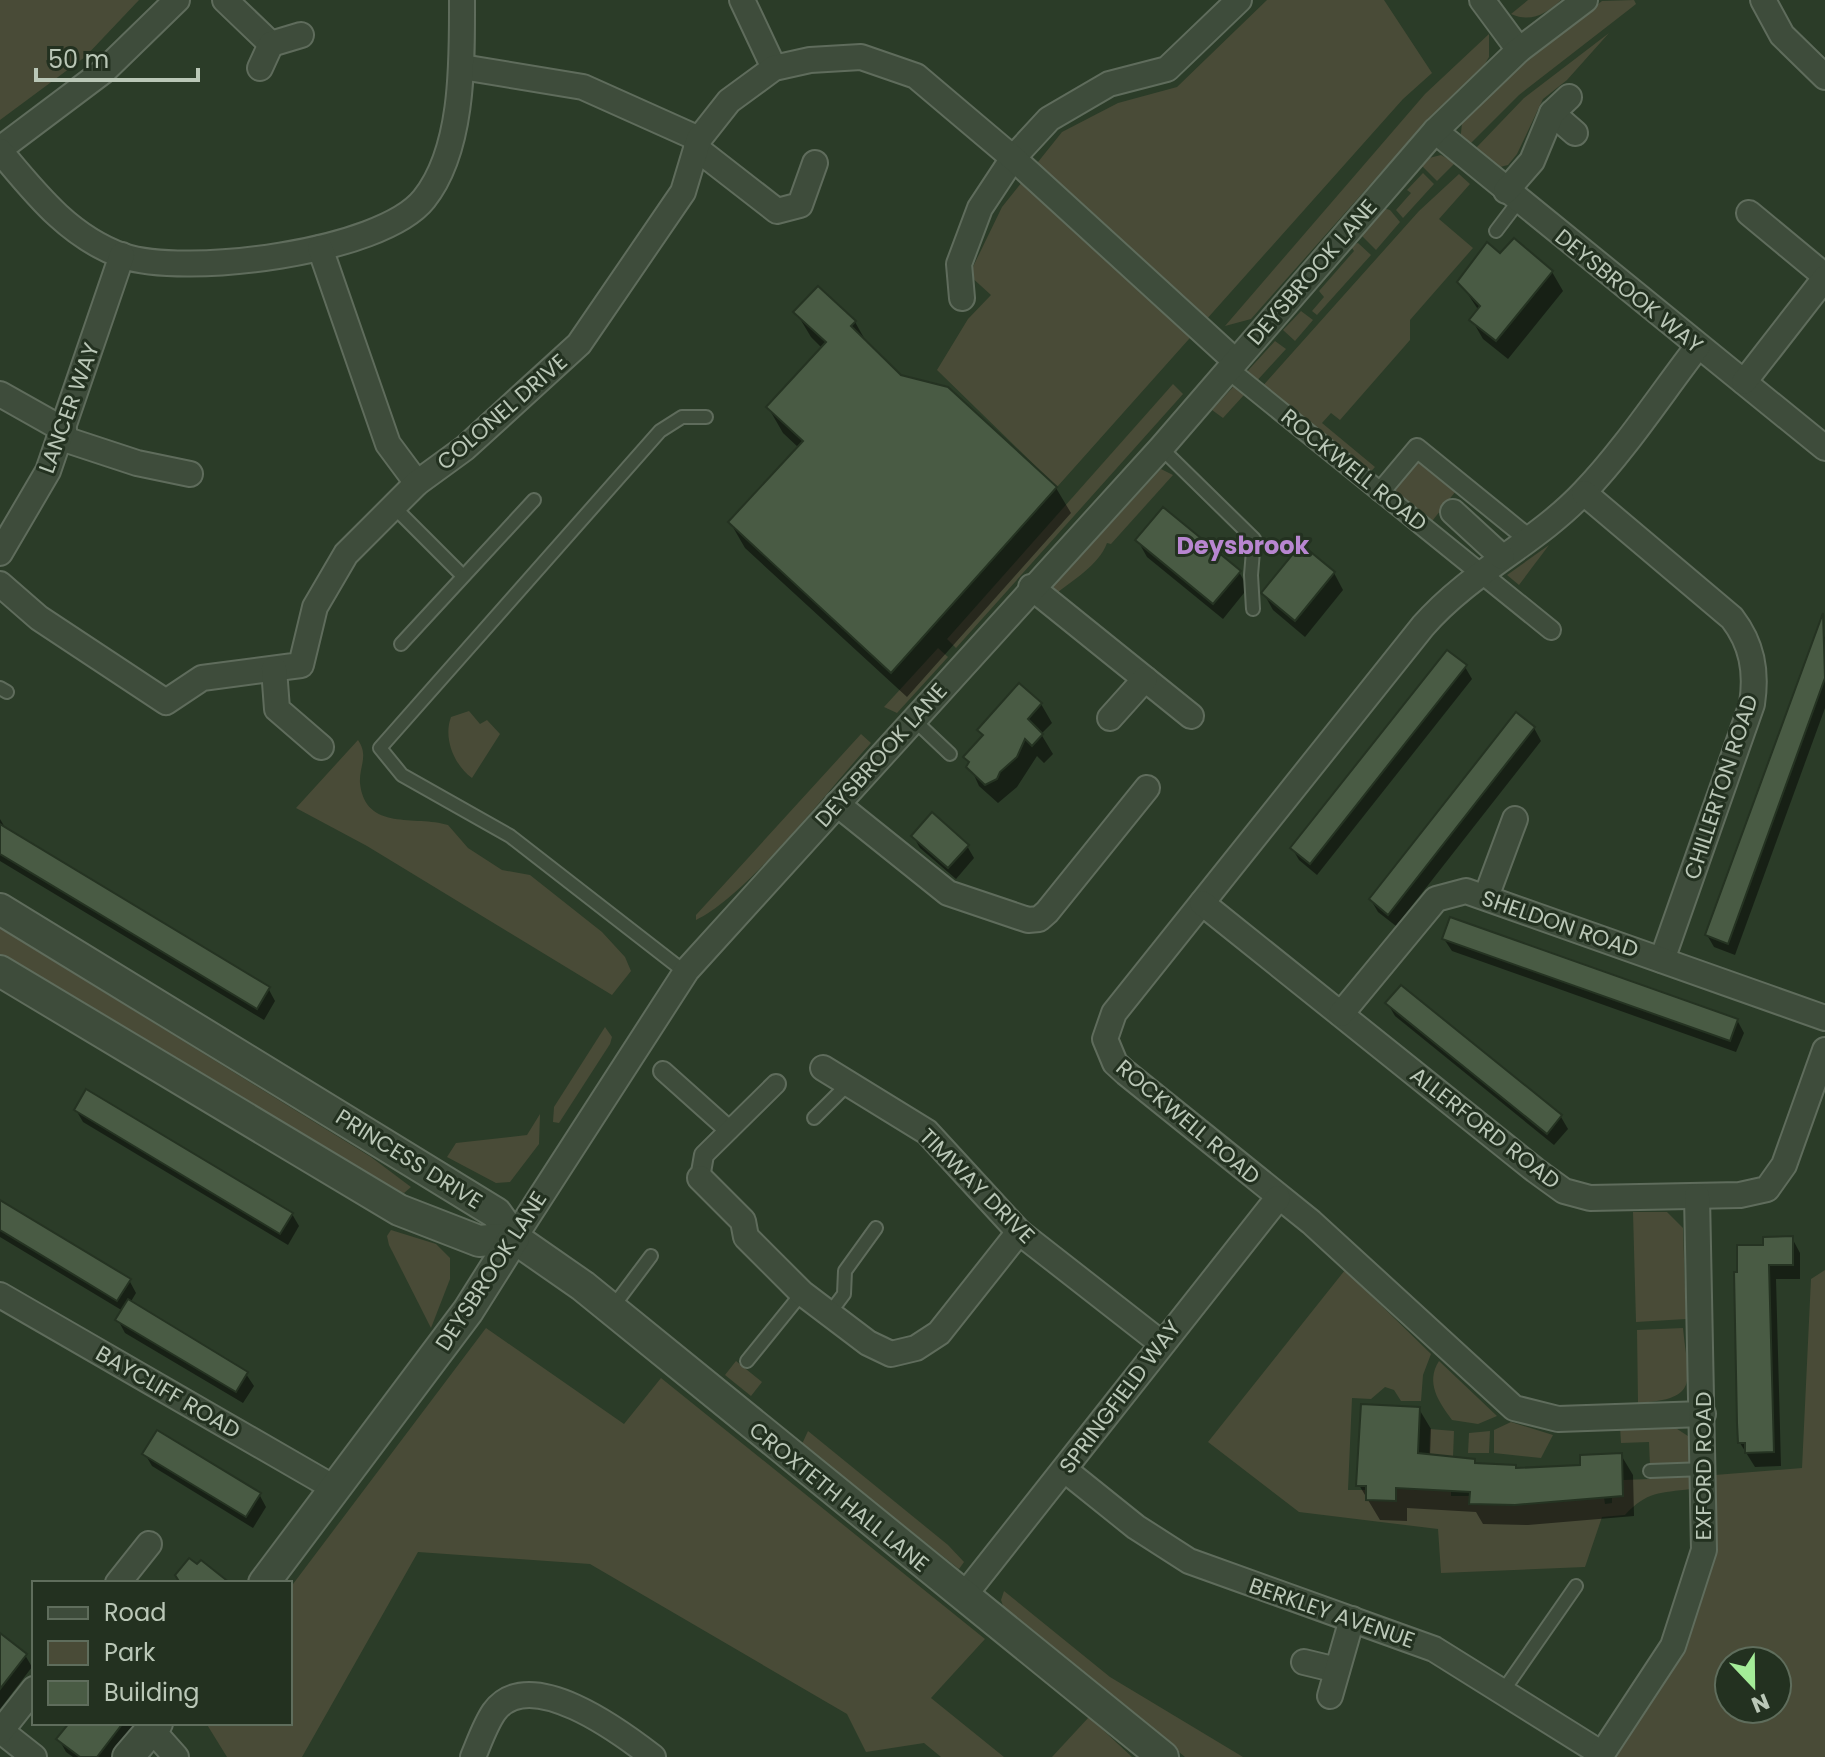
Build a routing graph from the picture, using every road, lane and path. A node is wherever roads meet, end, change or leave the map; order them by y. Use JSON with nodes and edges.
{"nodes":[{"id":1,"x":177,"y":0,"type":"edge"},
{"id":2,"x":225,"y":0,"type":"edge"},
{"id":3,"x":462,"y":0,"type":"edge"},
{"id":4,"x":742,"y":0,"type":"edge"},
{"id":5,"x":1482,"y":0,"type":"edge"},
{"id":6,"x":1585,"y":0,"type":"edge"},
{"id":7,"x":1763,"y":0,"type":"edge"},
{"id":8,"x":1227,"y":4,"type":"edge"},
{"id":9,"x":301,"y":35,"type":"dead end"},
{"id":10,"x":271,"y":44,"type":"junction"},
{"id":11,"x":1519,"y":50,"type":"junction"},
{"id":12,"x":462,"y":67,"type":"junction"},
{"id":13,"x":260,"y":68,"type":"dead end"},
{"id":14,"x":774,"y":68,"type":"junction"},
{"id":15,"x":1825,"y":77,"type":"edge"},
{"id":16,"x":1435,"y":131,"type":"junction"},
{"id":17,"x":1575,"y":133,"type":"dead end"},
{"id":18,"x":698,"y":143,"type":"junction"},
{"id":19,"x":0,"y":150,"type":"edge"},
{"id":20,"x":1013,"y":158,"type":"junction"},
{"id":21,"x":815,"y":163,"type":"dead end"},
{"id":22,"x":1512,"y":197,"type":"junction"},
{"id":23,"x":1749,"y":213,"type":"dead end"},
{"id":24,"x":1496,"y":231,"type":"dead end"},
{"id":25,"x":320,"y":248,"type":"junction"},
{"id":26,"x":122,"y":255,"type":"junction"},
{"id":27,"x":1825,"y":277,"type":"edge"},
{"id":28,"x":962,"y":298,"type":"dead end"},
{"id":29,"x":1698,"y":346,"type":"junction"},
{"id":30,"x":1231,"y":364,"type":"junction"},
{"id":31,"x":1744,"y":382,"type":"junction"},
{"id":32,"x":0,"y":394,"type":"edge"},
{"id":33,"x":706,"y":417,"type":"dead end"},
{"id":34,"x":63,"y":434,"type":"junction"},
{"id":35,"x":1161,"y":448,"type":"junction"},
{"id":36,"x":1825,"y":448,"type":"edge"},
{"id":37,"x":190,"y":474,"type":"dead end"},
{"id":38,"x":417,"y":483,"type":"junction"},
{"id":39,"x":1380,"y":492,"type":"junction"},
{"id":40,"x":1584,"y":493,"type":"junction"},
{"id":41,"x":534,"y":500,"type":"dead end"},
{"id":42,"x":394,"y":507,"type":"junction"},
{"id":43,"x":1453,"y":512,"type":"dead end"},
{"id":44,"x":1529,"y":539,"type":"junction"},
{"id":45,"x":0,"y":553,"type":"edge"},
{"id":46,"x":1502,"y":557,"type":"junction"},
{"id":47,"x":1480,"y":572,"type":"junction"},
{"id":48,"x":463,"y":576,"type":"junction"},
{"id":49,"x":0,"y":584,"type":"edge"},
{"id":50,"x":1031,"y":587,"type":"junction"},
{"id":51,"x":1253,"y":609,"type":"dead end"},
{"id":52,"x":1551,"y":630,"type":"dead end"},
{"id":53,"x":401,"y":644,"type":"dead end"},
{"id":54,"x":274,"y":669,"type":"junction"},
{"id":55,"x":1145,"y":679,"type":"junction"},
{"id":56,"x":1191,"y":716,"type":"dead end"},
{"id":57,"x":1110,"y":718,"type":"dead end"},
{"id":58,"x":913,"y":719,"type":"junction"},
{"id":59,"x":321,"y":747,"type":"dead end"},
{"id":60,"x":950,"y":754,"type":"dead end"},
{"id":61,"x":1147,"y":788,"type":"dead end"},
{"id":62,"x":837,"y":804,"type":"junction"},
{"id":63,"x":1515,"y":819,"type":"dead end"},
{"id":64,"x":1486,"y":897,"type":"junction"},
{"id":65,"x":1202,"y":903,"type":"junction"},
{"id":66,"x":0,"y":909,"type":"edge"},
{"id":67,"x":1662,"y":960,"type":"junction"},
{"id":68,"x":0,"y":971,"type":"edge"},
{"id":69,"x":685,"y":972,"type":"junction"},
{"id":70,"x":1341,"y":1014,"type":"junction"},
{"id":71,"x":1825,"y":1018,"type":"edge"},
{"id":72,"x":1825,"y":1050,"type":"edge"},
{"id":73,"x":823,"y":1068,"type":"dead end"},
{"id":74,"x":663,"y":1071,"type":"dead end"},
{"id":75,"x":776,"y":1084,"type":"dead end"},
{"id":76,"x":848,"y":1084,"type":"junction"},
{"id":77,"x":814,"y":1118,"type":"dead end"},
{"id":78,"x":729,"y":1130,"type":"junction"},
{"id":79,"x":429,"y":1170,"type":"junction"},
{"id":80,"x":700,"y":1178,"type":"joint"},
{"id":81,"x":1697,"y":1196,"type":"junction"},
{"id":82,"x":1278,"y":1198,"type":"junction"},
{"id":83,"x":399,"y":1210,"type":"junction"},
{"id":84,"x":876,"y":1228,"type":"dead end"},
{"id":85,"x":1019,"y":1232,"type":"junction"},
{"id":86,"x":514,"y":1238,"type":"junction"},
{"id":87,"x":651,"y":1256,"type":"dead end"},
{"id":88,"x":802,"y":1293,"type":"junction"},
{"id":89,"x":3,"y":1303,"type":"edge"},
{"id":90,"x":611,"y":1310,"type":"junction"},
{"id":91,"x":829,"y":1314,"type":"junction"},
{"id":92,"x":1161,"y":1343,"type":"junction"},
{"id":93,"x":747,"y":1361,"type":"dead end"},
{"id":94,"x":1703,"y":1414,"type":"junction"},
{"id":95,"x":1705,"y":1469,"type":"junction"},
{"id":96,"x":1065,"y":1470,"type":"junction"},
{"id":97,"x":1650,"y":1471,"type":"dead end"},
{"id":98,"x":336,"y":1489,"type":"junction"},
{"id":99,"x":149,"y":1544,"type":"dead end"},
{"id":100,"x":120,"y":1581,"type":"edge"},
{"id":101,"x":266,"y":1581,"type":"edge"},
{"id":102,"x":1576,"y":1586,"type":"dead end"},
{"id":103,"x":963,"y":1597,"type":"junction"},
{"id":104,"x":1352,"y":1619,"type":"junction"},
{"id":105,"x":1304,"y":1662,"type":"dead end"},
{"id":106,"x":1337,"y":1670,"type":"junction"},
{"id":107,"x":32,"y":1691,"type":"edge"},
{"id":108,"x":1503,"y":1691,"type":"junction"},
{"id":109,"x":1330,"y":1696,"type":"dead end"},
{"id":110,"x":154,"y":1726,"type":"edge"},
{"id":111,"x":0,"y":1731,"type":"edge"},
{"id":112,"x":1601,"y":1756,"type":"edge"},
{"id":113,"x":34,"y":1757,"type":"edge"},
{"id":114,"x":128,"y":1757,"type":"edge"},
{"id":115,"x":176,"y":1757,"type":"edge"},
{"id":116,"x":473,"y":1757,"type":"edge"},
{"id":117,"x":653,"y":1757,"type":"edge"},
{"id":118,"x":1163,"y":1757,"type":"edge"}],
"edges":[{"from":1,"to":19,"type":"street"},
{"from":2,"to":10,"type":"street"},
{"from":3,"to":12,"type":"street"},
{"from":4,"to":14,"type":"street"},
{"from":5,"to":11,"type":"street"},
{"from":6,"to":11,"type":"street","name":"DEYSBROOK LANE"},
{"from":7,"to":15,"type":"street"},
{"from":8,"to":20,"type":"street"},
{"from":9,"to":10,"type":"street"},
{"from":10,"to":13,"type":"street"},
{"from":11,"to":16,"type":"street","name":"DEYSBROOK LANE"},
{"from":12,"to":18,"type":"street"},
{"from":12,"to":25,"type":"street"},
{"from":14,"to":18,"type":"street","name":"COLONEL DRIVE"},
{"from":14,"to":20,"type":"street","name":"COLONEL DRIVE"},
{"from":16,"to":22,"type":"street","name":"DEYSBROOK WAY"},
{"from":16,"to":30,"type":"street","name":"DEYSBROOK LANE"},
{"from":17,"to":22,"type":"street"},
{"from":18,"to":21,"type":"street"},
{"from":18,"to":38,"type":"street","name":"COLONEL DRIVE"},
{"from":19,"to":26,"type":"street"},
{"from":20,"to":28,"type":"street"},
{"from":20,"to":30,"type":"street","name":"COLONEL DRIVE"},
{"from":22,"to":24,"type":"lane"},
{"from":22,"to":29,"type":"street","name":"DEYSBROOK WAY"},
{"from":23,"to":27,"type":"street"},
{"from":25,"to":26,"type":"street"},
{"from":25,"to":38,"type":"street"},
{"from":26,"to":34,"type":"street","name":"LANCER WAY"},
{"from":27,"to":31,"type":"street"},
{"from":29,"to":31,"type":"street","name":"DEYSBROOK WAY"},
{"from":29,"to":40,"type":"street","name":"ROCKWELL ROAD"},
{"from":30,"to":35,"type":"street","name":"DEYSBROOK LANE"},
{"from":30,"to":39,"type":"street","name":"ROCKWELL ROAD"},
{"from":31,"to":36,"type":"street","name":"DEYSBROOK WAY"},
{"from":32,"to":34,"type":"street"},
{"from":33,"to":69,"type":"lane"},
{"from":34,"to":37,"type":"street"},
{"from":34,"to":45,"type":"street","name":"LANCER WAY"},
{"from":35,"to":50,"type":"street","name":"DEYSBROOK LANE"},
{"from":35,"to":51,"type":"lane"},
{"from":38,"to":42,"type":"street","name":"COLONEL DRIVE"},
{"from":39,"to":44,"type":"street"},
{"from":39,"to":47,"type":"street","name":"ROCKWELL ROAD"},
{"from":40,"to":44,"type":"street","name":"ROCKWELL ROAD"},
{"from":40,"to":67,"type":"street","name":"CHILLERTON ROAD"},
{"from":41,"to":48,"type":"lane"},
{"from":42,"to":48,"type":"lane"},
{"from":42,"to":54,"type":"street","name":"COLONEL DRIVE"},
{"from":43,"to":46,"type":"street","name":"ROCKWELL ROAD"},
{"from":44,"to":46,"type":"street","name":"ROCKWELL ROAD"},
{"from":46,"to":47,"type":"street","name":"ROCKWELL ROAD"},
{"from":47,"to":52,"type":"street"},
{"from":47,"to":65,"type":"street","name":"ROCKWELL ROAD"},
{"from":48,"to":53,"type":"lane"},
{"from":49,"to":54,"type":"street"},
{"from":50,"to":55,"type":"street"},
{"from":50,"to":58,"type":"street","name":"DEYSBROOK LANE"},
{"from":54,"to":59,"type":"street"},
{"from":55,"to":56,"type":"street"},
{"from":55,"to":57,"type":"street"},
{"from":58,"to":60,"type":"lane"},
{"from":58,"to":62,"type":"street","name":"DEYSBROOK LANE"},
{"from":61,"to":62,"type":"street"},
{"from":62,"to":69,"type":"street","name":"DEYSBROOK LANE"},
{"from":63,"to":64,"type":"street"},
{"from":64,"to":67,"type":"street","name":"SHELDON ROAD"},
{"from":64,"to":70,"type":"street","name":"SHELDON ROAD"},
{"from":65,"to":70,"type":"street","name":"ALLERFORD ROAD"},
{"from":65,"to":82,"type":"street","name":"ROCKWELL ROAD"},
{"from":66,"to":79,"type":"street","name":"PRINCESS DRIVE"},
{"from":67,"to":71,"type":"street","name":"SHELDON ROAD"},
{"from":68,"to":83,"type":"street","name":"PRINCESS DRIVE"},
{"from":69,"to":86,"type":"street","name":"DEYSBROOK LANE"},
{"from":70,"to":81,"type":"street","name":"ALLERFORD ROAD"},
{"from":72,"to":81,"type":"street","name":"ALLERFORD ROAD"},
{"from":73,"to":76,"type":"street","name":"TIMWAY DRIVE"},
{"from":74,"to":78,"type":"street"},
{"from":75,"to":78,"type":"street"},
{"from":76,"to":77,"type":"lane"},
{"from":76,"to":85,"type":"street","name":"TIMWAY DRIVE"},
{"from":78,"to":80,"type":"street"},
{"from":79,"to":83,"type":"street"},
{"from":79,"to":86,"type":"street","name":"PRINCESS DRIVE"},
{"from":80,"to":88,"type":"street"},
{"from":81,"to":94,"type":"street","name":"EXFORD ROAD"},
{"from":82,"to":92,"type":"street","name":"SPRINGFIELD WAY"},
{"from":82,"to":94,"type":"street","name":"ROCKWELL ROAD"},
{"from":83,"to":86,"type":"street","name":"PRINCESS DRIVE"},
{"from":84,"to":91,"type":"lane"},
{"from":85,"to":91,"type":"street"},
{"from":85,"to":92,"type":"street","name":"TIMWAY DRIVE"},
{"from":86,"to":90,"type":"street","name":"CROXTETH HALL LANE"},
{"from":86,"to":98,"type":"street","name":"DEYSBROOK LANE"},
{"from":87,"to":90,"type":"lane"},
{"from":88,"to":91,"type":"street"},
{"from":88,"to":93,"type":"lane"},
{"from":89,"to":98,"type":"street","name":"BAYCLIFF ROAD"},
{"from":90,"to":103,"type":"street","name":"CROXTETH HALL LANE"},
{"from":92,"to":96,"type":"street","name":"SPRINGFIELD WAY"},
{"from":94,"to":95,"type":"street","name":"EXFORD ROAD"},
{"from":95,"to":97,"type":"lane"},
{"from":95,"to":112,"type":"street","name":"EXFORD ROAD"},
{"from":96,"to":103,"type":"street","name":"SPRINGFIELD WAY"},
{"from":96,"to":104,"type":"street","name":"BERKLEY AVENUE"},
{"from":98,"to":101,"type":"street","name":"DEYSBROOK LANE"},
{"from":99,"to":100,"type":"street"},
{"from":102,"to":108,"type":"lane"},
{"from":103,"to":118,"type":"street","name":"CROXTETH HALL LANE"},
{"from":104,"to":106,"type":"street"},
{"from":104,"to":108,"type":"street","name":"BERKLEY AVENUE"},
{"from":105,"to":106,"type":"street"},
{"from":106,"to":109,"type":"street"},
{"from":107,"to":111,"type":"street"},
{"from":108,"to":112,"type":"street","name":"BERKLEY AVENUE"},
{"from":110,"to":114,"type":"street"},
{"from":110,"to":115,"type":"street"},
{"from":111,"to":113,"type":"street"},
{"from":116,"to":117,"type":"street"}]}
